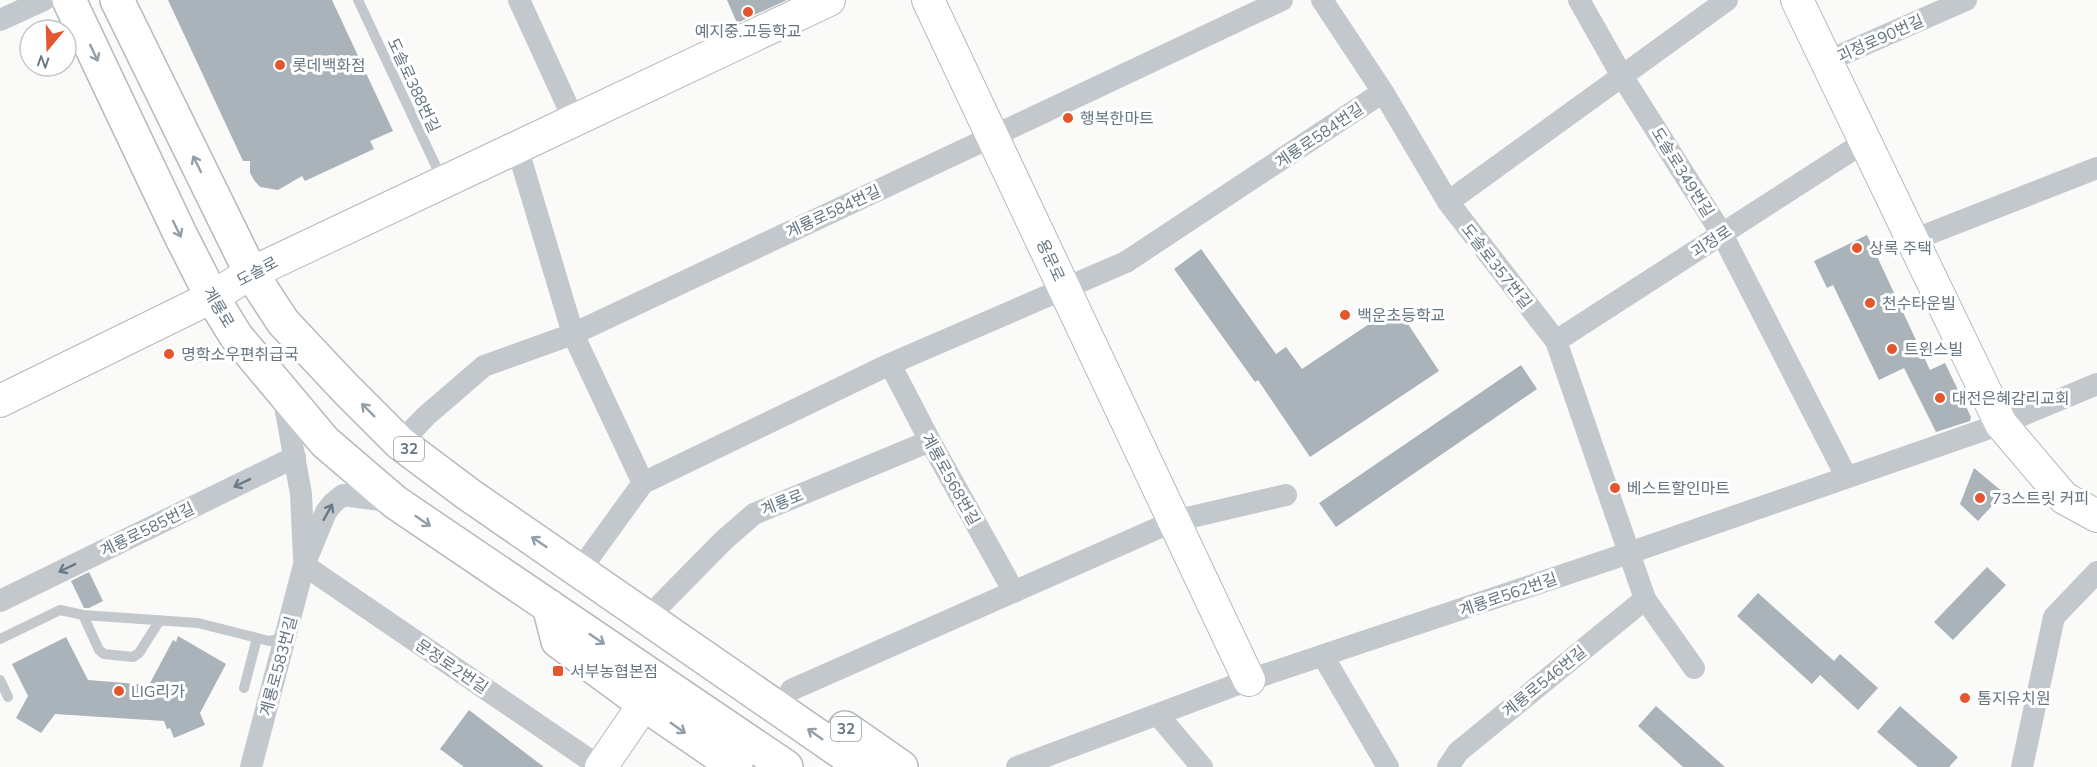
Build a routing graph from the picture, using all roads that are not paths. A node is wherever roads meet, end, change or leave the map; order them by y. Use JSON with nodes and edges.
{"nodes":[{"id":1,"x":44,"y":0,"type":"edge"},
{"id":2,"x":69,"y":0,"type":"edge"},
{"id":3,"x":117,"y":0,"type":"edge"},
{"id":4,"x":358,"y":0,"type":"edge"},
{"id":5,"x":519,"y":0,"type":"edge"},
{"id":6,"x":829,"y":0,"type":"edge"},
{"id":7,"x":928,"y":0,"type":"edge"},
{"id":8,"x":1282,"y":0,"type":"edge"},
{"id":9,"x":1322,"y":0,"type":"edge"},
{"id":10,"x":1579,"y":0,"type":"edge"},
{"id":11,"x":1727,"y":0,"type":"edge"},
{"id":12,"x":1797,"y":0,"type":"edge"},
{"id":13,"x":1966,"y":0,"type":"edge"},
{"id":14,"x":0,"y":20,"type":"edge"},
{"id":15,"x":1827,"y":61,"type":"junction"},
{"id":16,"x":1622,"y":76,"type":"junction"},
{"id":17,"x":1383,"y":92,"type":"junction"},
{"id":18,"x":574,"y":120,"type":"junction"},
{"id":19,"x":992,"y":136,"type":"junction"},
{"id":20,"x":1866,"y":141,"type":"junction"},
{"id":21,"x":517,"y":147,"type":"junction"},
{"id":22,"x":2097,"y":168,"type":"edge"},
{"id":23,"x":443,"y":182,"type":"junction"},
{"id":24,"x":1448,"y":202,"type":"junction"},
{"id":25,"x":1722,"y":234,"type":"junction"},
{"id":26,"x":1913,"y":240,"type":"junction"},
{"id":27,"x":251,"y":273,"type":"junction"},
{"id":28,"x":1064,"y":289,"type":"junction"},
{"id":29,"x":212,"y":297,"type":"junction"},
{"id":30,"x":573,"y":334,"type":"junction"},
{"id":31,"x":1556,"y":341,"type":"junction"},
{"id":32,"x":890,"y":364,"type":"junction"},
{"id":33,"x":2097,"y":384,"type":"edge"},
{"id":34,"x":282,"y":392,"type":"junction"},
{"id":35,"x":0,"y":401,"type":"edge"},
{"id":36,"x":2001,"y":424,"type":"junction"},
{"id":37,"x":930,"y":441,"type":"junction"},
{"id":38,"x":400,"y":443,"type":"junction"},
{"id":39,"x":295,"y":457,"type":"junction"},
{"id":40,"x":1846,"y":476,"type":"junction"},
{"id":41,"x":643,"y":483,"type":"junction"},
{"id":42,"x":1286,"y":495,"type":"dead end"},
{"id":43,"x":395,"y":502,"type":"junction"},
{"id":44,"x":2097,"y":516,"type":"edge"},
{"id":45,"x":1174,"y":521,"type":"junction"},
{"id":46,"x":1629,"y":553,"type":"junction"},
{"id":47,"x":304,"y":565,"type":"junction"},
{"id":48,"x":2097,"y":572,"type":"edge"},
{"id":49,"x":592,"y":579,"type":"junction"},
{"id":50,"x":1014,"y":592,"type":"junction"},
{"id":51,"x":1645,"y":599,"type":"junction"},
{"id":52,"x":0,"y":601,"type":"edge"},
{"id":53,"x":661,"y":604,"type":"junction"},
{"id":54,"x":549,"y":606,"type":"junction"},
{"id":55,"x":83,"y":615,"type":"junction"},
{"id":56,"x":160,"y":620,"type":"junction"},
{"id":57,"x":257,"y":638,"type":"junction"},
{"id":58,"x":285,"y":638,"type":"junction"},
{"id":59,"x":0,"y":639,"type":"edge"},
{"id":60,"x":1323,"y":656,"type":"junction"},
{"id":61,"x":1694,"y":668,"type":"dead end"},
{"id":62,"x":0,"y":680,"type":"edge"},
{"id":63,"x":1249,"y":680,"type":"junction"},
{"id":64,"x":244,"y":688,"type":"dead end"},
{"id":65,"x":791,"y":690,"type":"junction"},
{"id":66,"x":8,"y":697,"type":"dead end"},
{"id":67,"x":644,"y":704,"type":"junction"},
{"id":68,"x":1158,"y":715,"type":"junction"},
{"id":69,"x":251,"y":767,"type":"edge"},
{"id":70,"x":600,"y":767,"type":"edge"},
{"id":71,"x":736,"y":767,"type":"edge"},
{"id":72,"x":786,"y":767,"type":"edge"},
{"id":73,"x":863,"y":767,"type":"edge"},
{"id":74,"x":901,"y":767,"type":"edge"},
{"id":75,"x":1017,"y":767,"type":"edge"},
{"id":76,"x":1202,"y":767,"type":"edge"},
{"id":77,"x":1388,"y":767,"type":"edge"},
{"id":78,"x":1448,"y":767,"type":"edge"},
{"id":79,"x":2022,"y":767,"type":"edge"}],
"edges":[{"from":1,"to":14,"type":"street"},
{"from":2,"to":29,"type":"main road","name":"계룡로","one_way":true},
{"from":27,"to":3,"type":"main road","number":"32","one_way":true},
{"from":4,"to":23,"type":"lane","name":"도솔로388번길"},
{"from":5,"to":18,"type":"street"},
{"from":6,"to":18,"type":"street","name":"도솔로"},
{"from":7,"to":19,"type":"street","name":"용문로"},
{"from":8,"to":19,"type":"street","name":"계룡로584번길"},
{"from":9,"to":17,"type":"street","name":"도솔로357번길"},
{"from":10,"to":16,"type":"street","name":"도솔로349번길"},
{"from":11,"to":16,"type":"street"},
{"from":12,"to":15,"type":"street"},
{"from":13,"to":15,"type":"street","name":"괴정로90번길"},
{"from":15,"to":20,"type":"street"},
{"from":16,"to":24,"type":"street"},
{"from":16,"to":25,"type":"street","name":"도솔로349번길"},
{"from":17,"to":24,"type":"street","name":"도솔로357번길"},
{"from":17,"to":28,"type":"street","name":"계룡로584번길"},
{"from":18,"to":21,"type":"street","name":"도솔로"},
{"from":19,"to":28,"type":"street","name":"용문로"},
{"from":19,"to":30,"type":"street","name":"계룡로584번길"},
{"from":20,"to":25,"type":"street","name":"괴정로"},
{"from":20,"to":26,"type":"street"},
{"from":21,"to":23,"type":"street","name":"도솔로"},
{"from":21,"to":30,"type":"street"},
{"from":22,"to":26,"type":"street"},
{"from":23,"to":27,"type":"street","name":"도솔로"},
{"from":24,"to":31,"type":"street","name":"도솔로357번길"},
{"from":25,"to":31,"type":"street","name":"괴정로"},
{"from":25,"to":40,"type":"street","name":"도솔로349번길"},
{"from":26,"to":36,"type":"street"},
{"from":27,"to":29,"type":"street","name":"도솔로"},
{"from":38,"to":27,"type":"main road","number":"32","one_way":true},
{"from":28,"to":32,"type":"street","name":"계룡로584번길"},
{"from":28,"to":45,"type":"street","name":"용문로"},
{"from":29,"to":34,"type":"main road","name":"계룡로"},
{"from":29,"to":35,"type":"street","name":"도솔로"},
{"from":30,"to":38,"type":"street","name":"계룡로584번길"},
{"from":30,"to":41,"type":"street"},
{"from":31,"to":46,"type":"street","name":"도솔로357번길"},
{"from":32,"to":37,"type":"street","name":"계룡로568번길"},
{"from":32,"to":41,"type":"street","name":"계룡로584번길"},
{"from":33,"to":36,"type":"street","name":"계룡로562번길"},
{"from":34,"to":39,"type":"street","name":"계룡로583번길"},
{"from":34,"to":43,"type":"main road","name":"계룡로"},
{"from":36,"to":40,"type":"street","name":"계룡로562번길"},
{"from":36,"to":44,"type":"street"},
{"from":37,"to":50,"type":"street","name":"계룡로568번길"},
{"from":37,"to":53,"type":"street","name":"계룡로"},
{"from":49,"to":38,"type":"main road","number":"32","one_way":true},
{"from":39,"to":47,"type":"street","name":"계룡로583번길"},
{"from":39,"to":52,"type":"street","name":"계룡로585번길","one_way":true},
{"from":40,"to":46,"type":"street","name":"계룡로562번길"},
{"from":41,"to":49,"type":"street","name":"계룡로584번길"},
{"from":42,"to":45,"type":"street"},
{"from":47,"to":43,"type":"street","name":"계룡로583번길","one_way":true},
{"from":43,"to":54,"type":"main road","name":"계룡로","one_way":true},
{"from":45,"to":50,"type":"street"},
{"from":45,"to":63,"type":"street","name":"용문로"},
{"from":46,"to":51,"type":"street"},
{"from":46,"to":60,"type":"street","name":"계룡로562번길"},
{"from":47,"to":58,"type":"street","name":"계룡로583번길"},
{"from":47,"to":70,"type":"street","name":"문정로2번길"},
{"from":48,"to":79,"type":"street"},
{"from":49,"to":53,"type":"main road","number":"32"},
{"from":73,"to":49,"type":"main road","number":"32","one_way":true},
{"from":50,"to":65,"type":"street"},
{"from":51,"to":61,"type":"street"},
{"from":51,"to":78,"type":"street","name":"계룡로546번길"},
{"from":53,"to":65,"type":"main road","number":"32"},
{"from":54,"to":67,"type":"main road"},
{"from":54,"to":72,"type":"main road","name":"계룡로","one_way":true},
{"from":55,"to":56,"type":"lane"},
{"from":55,"to":56,"type":"lane"},
{"from":55,"to":59,"type":"lane"},
{"from":56,"to":57,"type":"lane"},
{"from":57,"to":58,"type":"lane"},
{"from":57,"to":64,"type":"lane"},
{"from":58,"to":69,"type":"street","name":"계룡로583번길"},
{"from":60,"to":63,"type":"street","name":"계룡로562번길"},
{"from":60,"to":77,"type":"street"},
{"from":62,"to":66,"type":"lane"},
{"from":63,"to":68,"type":"street","name":"계룡로562번길"},
{"from":65,"to":74,"type":"main road","number":"32"},
{"from":67,"to":70,"type":"street"},
{"from":67,"to":71,"type":"main road","one_way":true},
{"from":68,"to":75,"type":"street","name":"계룡로562번길"},
{"from":68,"to":76,"type":"street"}]}
